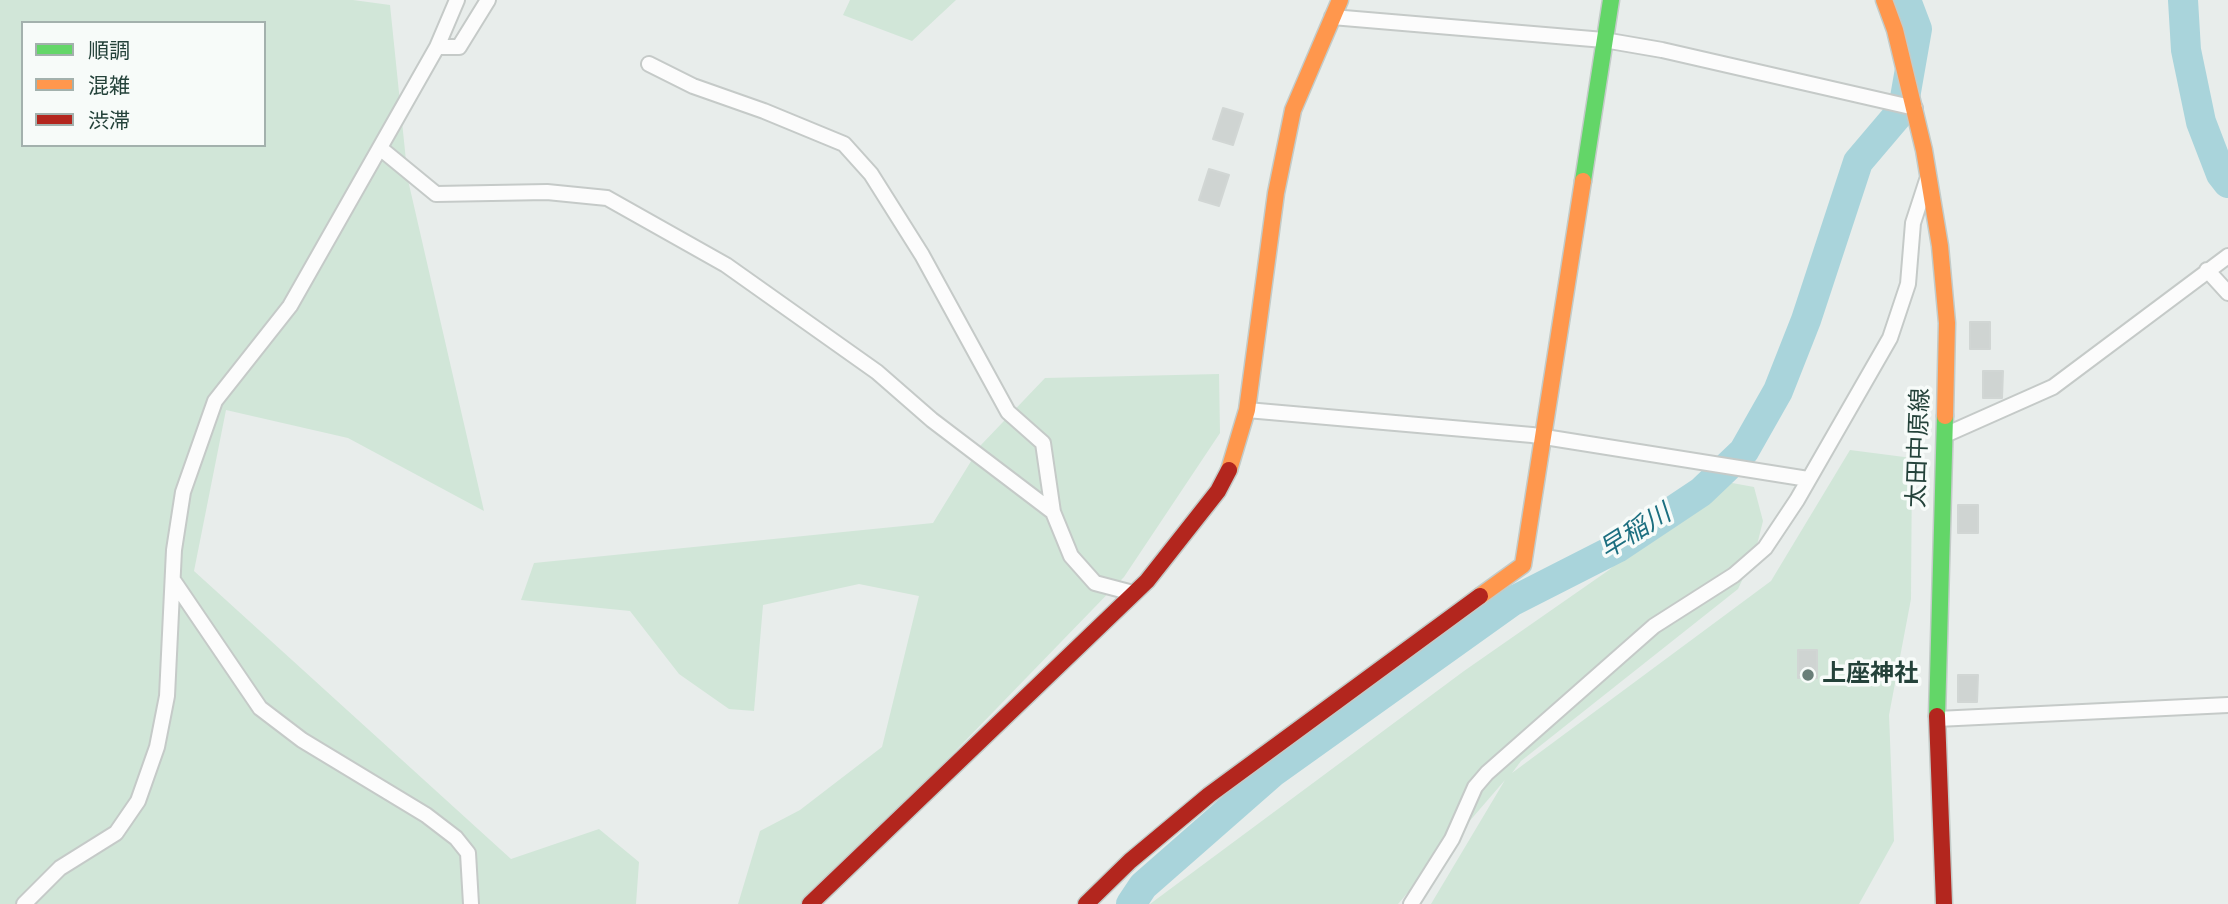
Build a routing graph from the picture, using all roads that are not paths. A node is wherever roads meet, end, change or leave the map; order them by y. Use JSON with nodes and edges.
{"nodes":[{"id":1,"x":457,"y":0,"type":"edge"},
{"id":2,"x":488,"y":0,"type":"edge"},
{"id":3,"x":1340,"y":0,"type":"edge"},
{"id":4,"x":1611,"y":0,"type":"edge"},
{"id":5,"x":1884,"y":0,"type":"edge"},
{"id":6,"x":1332,"y":18,"type":"junction"},
{"id":7,"x":1604,"y":40,"type":"junction"},
{"id":8,"x":437,"y":47,"type":"junction"},
{"id":9,"x":649,"y":64,"type":"dead end"},
{"id":10,"x":1915,"y":107,"type":"junction"},
{"id":11,"x":380,"y":148,"type":"junction"},
{"id":12,"x":1928,"y":178,"type":"junction"},
{"id":13,"x":2228,"y":256,"type":"edge"},
{"id":14,"x":2207,"y":270,"type":"junction"},
{"id":15,"x":2228,"y":293,"type":"edge"},
{"id":16,"x":1247,"y":410,"type":"junction"},
{"id":17,"x":1945,"y":435,"type":"junction"},
{"id":18,"x":1541,"y":437,"type":"junction"},
{"id":19,"x":1808,"y":479,"type":"junction"},
{"id":20,"x":1053,"y":512,"type":"junction"},
{"id":21,"x":173,"y":580,"type":"junction"},
{"id":22,"x":1133,"y":593,"type":"junction"},
{"id":23,"x":2228,"y":705,"type":"edge"},
{"id":24,"x":1937,"y":719,"type":"junction"},
{"id":25,"x":24,"y":904,"type":"edge"},
{"id":26,"x":471,"y":904,"type":"edge"},
{"id":27,"x":810,"y":904,"type":"edge"},
{"id":28,"x":1086,"y":904,"type":"edge"},
{"id":29,"x":1411,"y":904,"type":"edge"},
{"id":30,"x":1944,"y":904,"type":"edge"}],
"edges":[{"from":1,"to":8,"type":"street"},
{"from":2,"to":8,"type":"street"},
{"from":3,"to":6,"type":"street"},
{"from":4,"to":7,"type":"street"},
{"from":5,"to":10,"type":"street","name":"太田中原線"},
{"from":6,"to":7,"type":"street"},
{"from":6,"to":16,"type":"street"},
{"from":7,"to":10,"type":"street"},
{"from":7,"to":18,"type":"street"},
{"from":8,"to":11,"type":"street"},
{"from":9,"to":20,"type":"street"},
{"from":10,"to":12,"type":"street","name":"太田中原線"},
{"from":11,"to":20,"type":"street"},
{"from":11,"to":21,"type":"street"},
{"from":12,"to":17,"type":"street","name":"太田中原線"},
{"from":12,"to":19,"type":"street"},
{"from":13,"to":14,"type":"street"},
{"from":14,"to":15,"type":"street"},
{"from":14,"to":17,"type":"street"},
{"from":16,"to":18,"type":"street"},
{"from":16,"to":22,"type":"street"},
{"from":17,"to":24,"type":"street","name":"太田中原線"},
{"from":18,"to":19,"type":"street"},
{"from":18,"to":28,"type":"street"},
{"from":19,"to":29,"type":"street"},
{"from":20,"to":22,"type":"street"},
{"from":21,"to":25,"type":"street"},
{"from":21,"to":26,"type":"street"},
{"from":22,"to":27,"type":"street"},
{"from":23,"to":24,"type":"street"},
{"from":24,"to":30,"type":"street","name":"太田中原線"}]}
